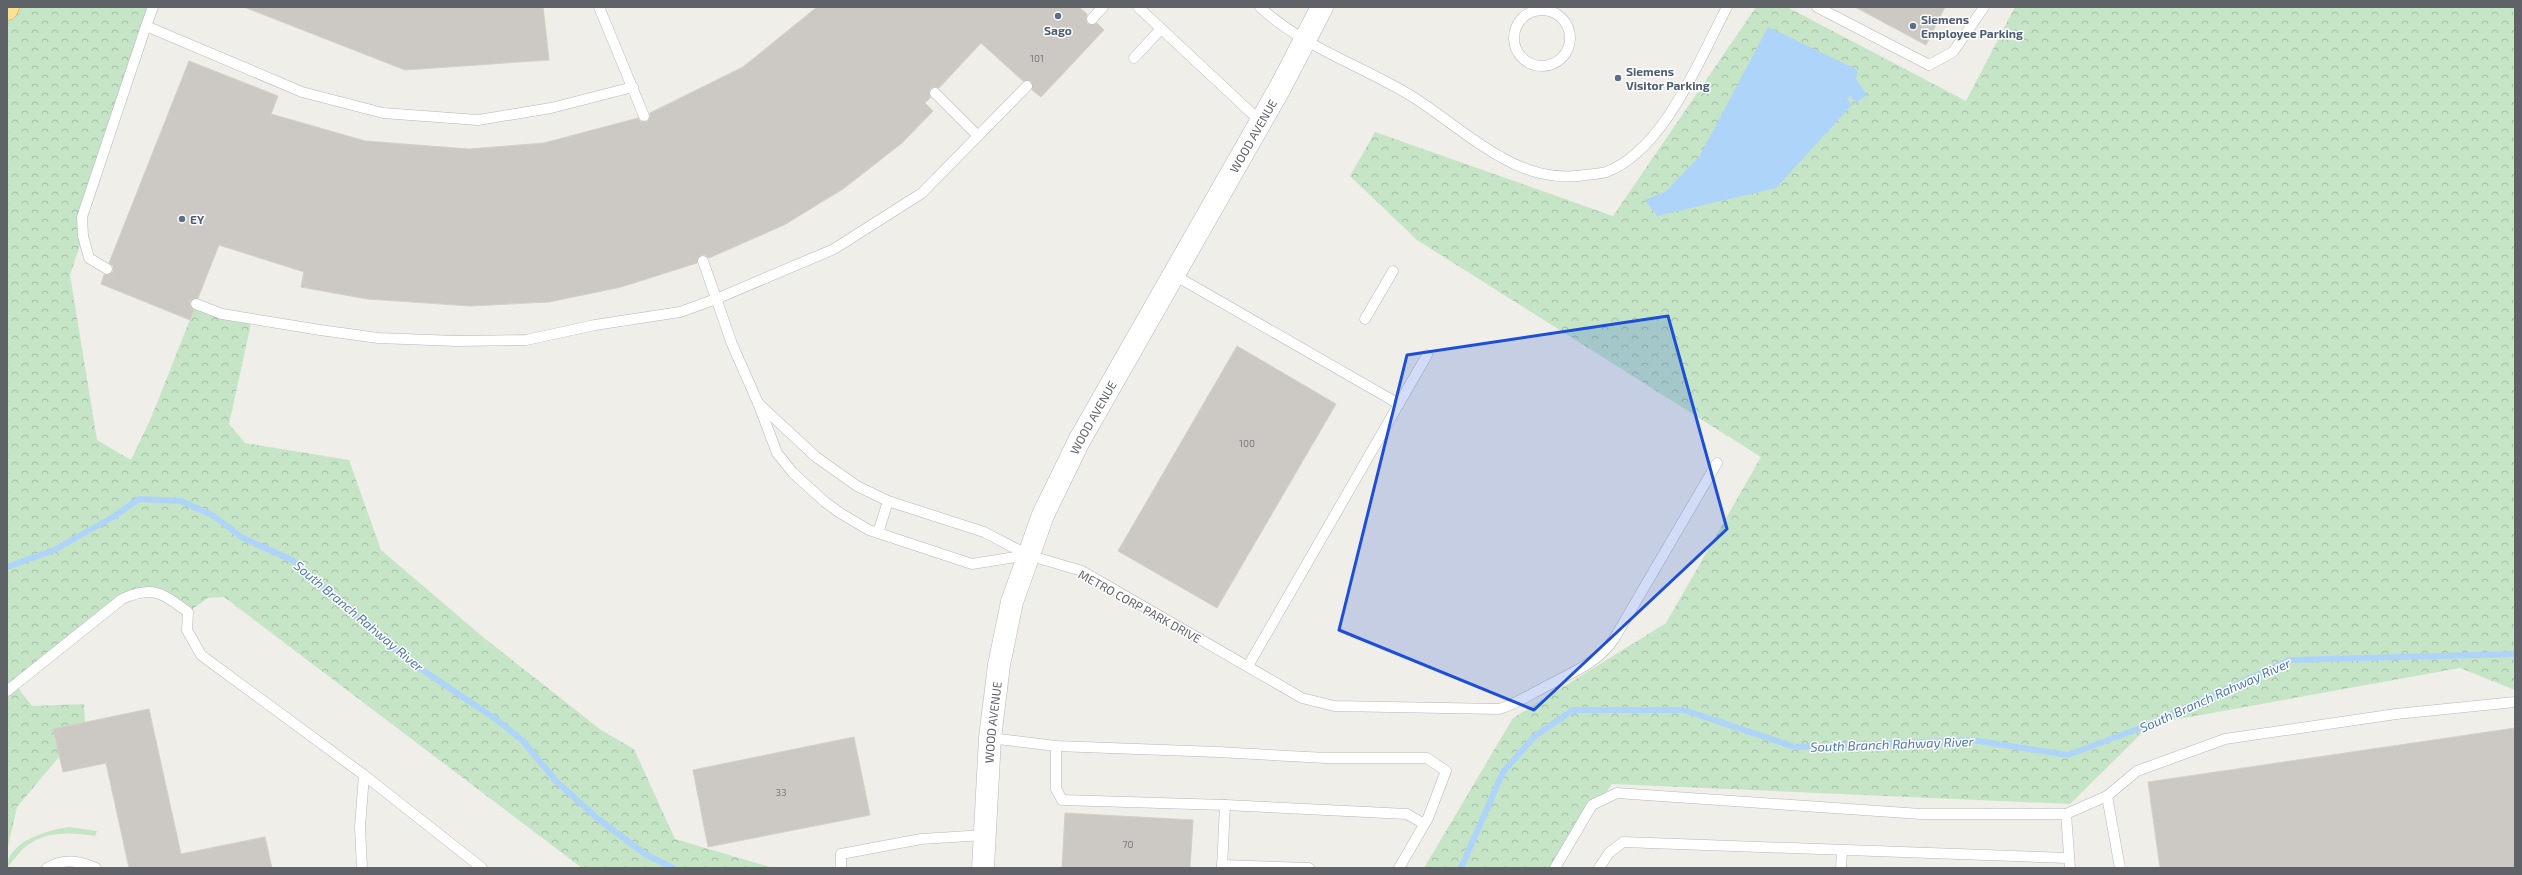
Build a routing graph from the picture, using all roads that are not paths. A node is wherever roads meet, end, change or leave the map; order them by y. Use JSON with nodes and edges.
{"nodes":[{"id":1,"x":153,"y":7,"type":"edge"},
{"id":2,"x":599,"y":7,"type":"edge"},
{"id":3,"x":1103,"y":7,"type":"edge"},
{"id":4,"x":1138,"y":7,"type":"edge"},
{"id":5,"x":1260,"y":7,"type":"edge"},
{"id":6,"x":1322,"y":7,"type":"edge"},
{"id":7,"x":1727,"y":7,"type":"edge"},
{"id":8,"x":1817,"y":7,"type":"edge"},
{"id":9,"x":1984,"y":7,"type":"edge"},
{"id":10,"x":1556,"y":14,"type":"joint"},
{"id":11,"x":1092,"y":19,"type":"dead end"},
{"id":12,"x":146,"y":26,"type":"junction"},
{"id":13,"x":1161,"y":29,"type":"junction"},
{"id":14,"x":1306,"y":41,"type":"junction"},
{"id":15,"x":1134,"y":58,"type":"dead end"},
{"id":16,"x":1027,"y":86,"type":"dead end"},
{"id":17,"x":632,"y":87,"type":"junction"},
{"id":18,"x":935,"y":93,"type":"dead end"},
{"id":19,"x":644,"y":116,"type":"dead end"},
{"id":20,"x":1261,"y":122,"type":"junction"},
{"id":21,"x":978,"y":136,"type":"junction"},
{"id":22,"x":703,"y":261,"type":"dead end"},
{"id":23,"x":107,"y":269,"type":"dead end"},
{"id":24,"x":1393,"y":271,"type":"dead end"},
{"id":25,"x":1174,"y":275,"type":"junction"},
{"id":26,"x":716,"y":299,"type":"junction"},
{"id":27,"x":196,"y":304,"type":"dead end"},
{"id":28,"x":1366,"y":319,"type":"dead end"},
{"id":29,"x":1427,"y":354,"type":"dead end"},
{"id":30,"x":758,"y":403,"type":"junction"},
{"id":31,"x":1399,"y":404,"type":"junction"},
{"id":32,"x":1717,"y":463,"type":"dead end"},
{"id":33,"x":888,"y":501,"type":"junction"},
{"id":34,"x":878,"y":533,"type":"junction"},
{"id":35,"x":1028,"y":555,"type":"junction"},
{"id":36,"x":1248,"y":666,"type":"junction"},
{"id":37,"x":7,"y":691,"type":"edge"},
{"id":38,"x":2515,"y":702,"type":"edge"},
{"id":39,"x":990,"y":738,"type":"junction"},
{"id":40,"x":1056,"y":746,"type":"junction"},
{"id":41,"x":364,"y":775,"type":"junction"},
{"id":42,"x":2107,"y":796,"type":"junction"},
{"id":43,"x":1225,"y":805,"type":"junction"},
{"id":44,"x":2066,"y":814,"type":"junction"},
{"id":45,"x":1424,"y":824,"type":"junction"},
{"id":46,"x":985,"y":835,"type":"junction"},
{"id":47,"x":1842,"y":851,"type":"junction"},
{"id":48,"x":2068,"y":858,"type":"junction"},
{"id":49,"x":1222,"y":866,"type":"edge"},
{"id":50,"x":47,"y":868,"type":"edge"},
{"id":51,"x":96,"y":868,"type":"edge"},
{"id":52,"x":362,"y":868,"type":"edge"},
{"id":53,"x":482,"y":868,"type":"edge"},
{"id":54,"x":841,"y":868,"type":"edge"},
{"id":55,"x":983,"y":868,"type":"edge"},
{"id":56,"x":1309,"y":868,"type":"edge"},
{"id":57,"x":1399,"y":868,"type":"edge"},
{"id":58,"x":1555,"y":868,"type":"edge"},
{"id":59,"x":1599,"y":868,"type":"edge"},
{"id":60,"x":1841,"y":868,"type":"edge"},
{"id":61,"x":2070,"y":868,"type":"edge"},
{"id":62,"x":2120,"y":868,"type":"edge"}],
"edges":[{"from":1,"to":12,"type":"lane"},
{"from":2,"to":17,"type":"lane"},
{"from":3,"to":11,"type":"lane"},
{"from":4,"to":13,"type":"lane"},
{"from":5,"to":14,"type":"lane"},
{"from":6,"to":14,"type":"street","name":"WOOD AVENUE"},
{"from":7,"to":14,"type":"lane"},
{"from":8,"to":9,"type":"lane"},
{"from":10,"to":10,"type":"lane"},
{"from":12,"to":17,"type":"lane"},
{"from":12,"to":23,"type":"lane"},
{"from":13,"to":15,"type":"lane"},
{"from":13,"to":20,"type":"lane"},
{"from":14,"to":20,"type":"street","name":"WOOD AVENUE"},
{"from":16,"to":21,"type":"lane"},
{"from":17,"to":19,"type":"lane"},
{"from":18,"to":21,"type":"lane"},
{"from":20,"to":25,"type":"street","name":"WOOD AVENUE"},
{"from":21,"to":26,"type":"lane"},
{"from":22,"to":26,"type":"lane","name":"METRO CORP PARK DRIVE"},
{"from":24,"to":28,"type":"lane"},
{"from":25,"to":31,"type":"lane"},
{"from":25,"to":35,"type":"street","name":"WOOD AVENUE"},
{"from":26,"to":27,"type":"lane"},
{"from":26,"to":30,"type":"lane","name":"METRO CORP PARK DRIVE"},
{"from":29,"to":31,"type":"lane"},
{"from":30,"to":33,"type":"lane","name":"METRO CORP PARK DRIVE"},
{"from":30,"to":34,"type":"lane","name":"METRO CORP PARK DRIVE"},
{"from":31,"to":36,"type":"lane"},
{"from":32,"to":36,"type":"lane","name":"METRO CORP PARK DRIVE"},
{"from":33,"to":34,"type":"lane"},
{"from":33,"to":35,"type":"lane","name":"METRO CORP PARK DRIVE"},
{"from":34,"to":35,"type":"lane","name":"METRO CORP PARK DRIVE"},
{"from":35,"to":36,"type":"lane","name":"METRO CORP PARK DRIVE"},
{"from":35,"to":39,"type":"street","name":"WOOD AVENUE"},
{"from":37,"to":41,"type":"lane"},
{"from":38,"to":42,"type":"lane"},
{"from":39,"to":40,"type":"lane"},
{"from":39,"to":46,"type":"street","name":"WOOD AVENUE"},
{"from":40,"to":43,"type":"lane"},
{"from":40,"to":45,"type":"lane"},
{"from":41,"to":52,"type":"lane"},
{"from":41,"to":53,"type":"lane"},
{"from":42,"to":44,"type":"lane"},
{"from":42,"to":62,"type":"lane"},
{"from":43,"to":45,"type":"lane"},
{"from":43,"to":49,"type":"lane"},
{"from":44,"to":48,"type":"lane"},
{"from":44,"to":58,"type":"lane"},
{"from":45,"to":57,"type":"lane"},
{"from":46,"to":54,"type":"lane"},
{"from":46,"to":55,"type":"street","name":"WOOD AVENUE"},
{"from":47,"to":48,"type":"lane"},
{"from":47,"to":59,"type":"lane"},
{"from":47,"to":60,"type":"lane"},
{"from":48,"to":61,"type":"lane"},
{"from":49,"to":56,"type":"lane"},
{"from":50,"to":51,"type":"lane"}]}
